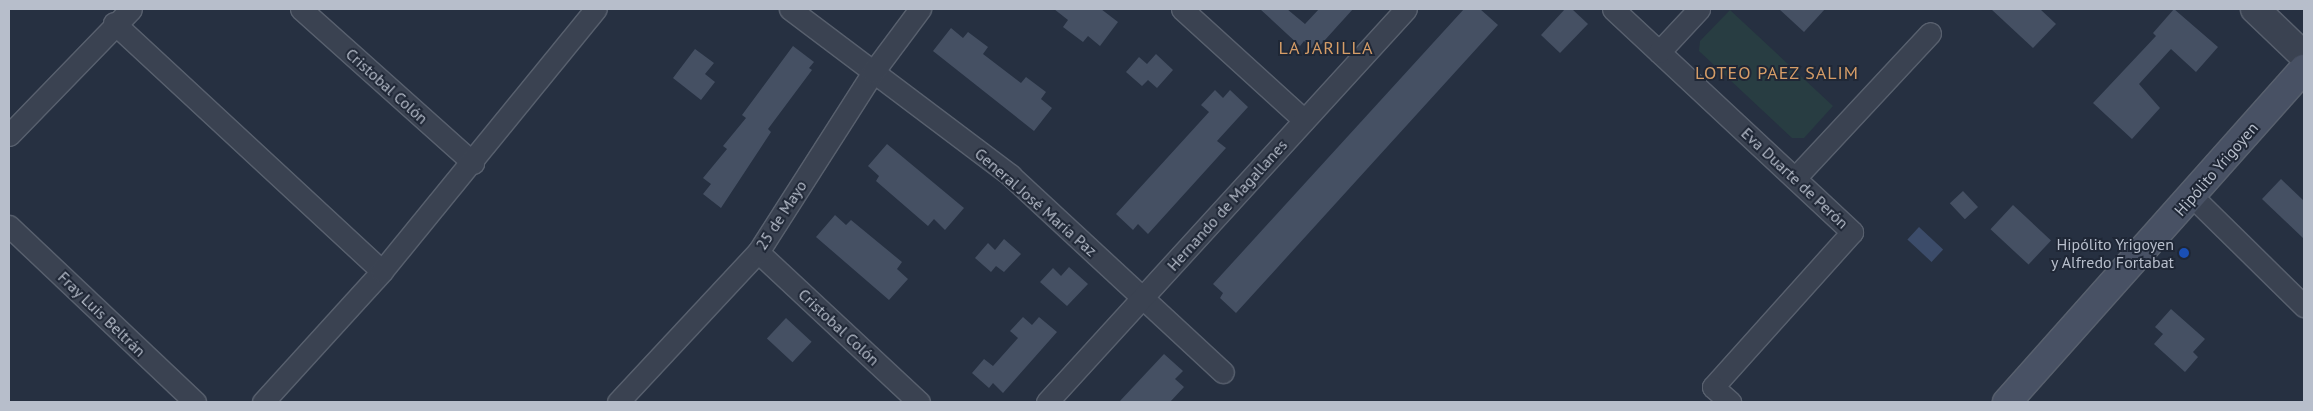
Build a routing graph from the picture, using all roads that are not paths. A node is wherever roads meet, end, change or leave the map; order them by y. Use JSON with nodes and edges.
{"nodes":[{"id":1,"x":130,"y":9,"type":"edge"},
{"id":2,"x":301,"y":9,"type":"edge"},
{"id":3,"x":596,"y":9,"type":"edge"},
{"id":4,"x":790,"y":9,"type":"edge"},
{"id":5,"x":920,"y":9,"type":"edge"},
{"id":6,"x":1182,"y":9,"type":"edge"},
{"id":7,"x":1406,"y":9,"type":"edge"},
{"id":8,"x":1613,"y":9,"type":"edge"},
{"id":9,"x":1699,"y":9,"type":"edge"},
{"id":10,"x":2255,"y":9,"type":"edge"},
{"id":11,"x":114,"y":23,"type":"junction"},
{"id":12,"x":1930,"y":32,"type":"dead end"},
{"id":13,"x":1659,"y":52,"type":"junction"},
{"id":14,"x":2304,"y":56,"type":"edge"},
{"id":15,"x":2304,"y":69,"type":"edge"},
{"id":16,"x":873,"y":72,"type":"junction"},
{"id":17,"x":1304,"y":120,"type":"junction"},
{"id":18,"x":9,"y":135,"type":"edge"},
{"id":19,"x":473,"y":163,"type":"junction"},
{"id":20,"x":1795,"y":178,"type":"junction"},
{"id":21,"x":2193,"y":197,"type":"junction"},
{"id":22,"x":9,"y":226,"type":"edge"},
{"id":23,"x":758,"y":252,"type":"junction"},
{"id":24,"x":382,"y":271,"type":"junction"},
{"id":25,"x":1142,"y":297,"type":"junction"},
{"id":26,"x":2304,"y":306,"type":"edge"},
{"id":27,"x":1223,"y":372,"type":"dead end"},
{"id":28,"x":195,"y":402,"type":"edge"},
{"id":29,"x":262,"y":402,"type":"edge"},
{"id":30,"x":618,"y":402,"type":"edge"},
{"id":31,"x":919,"y":402,"type":"edge"},
{"id":32,"x":1047,"y":402,"type":"edge"},
{"id":33,"x":1730,"y":402,"type":"edge"},
{"id":34,"x":2007,"y":402,"type":"edge"}],
"edges":[{"from":1,"to":11,"type":"street"},
{"from":2,"to":19,"type":"street","name":"Cristobal Colón"},
{"from":3,"to":19,"type":"street"},
{"from":4,"to":16,"type":"street","name":"General José María Paz"},
{"from":5,"to":16,"type":"street","name":"25 de Mayo"},
{"from":6,"to":17,"type":"street"},
{"from":7,"to":17,"type":"street","name":"Hernando de Magallanes"},
{"from":8,"to":13,"type":"street","name":"Eva Duarte de Perón"},
{"from":9,"to":13,"type":"street"},
{"from":10,"to":14,"type":"street"},
{"from":11,"to":18,"type":"street"},
{"from":11,"to":24,"type":"street"},
{"from":12,"to":20,"type":"street"},
{"from":13,"to":20,"type":"street","name":"Eva Duarte de Perón"},
{"from":15,"to":21,"type":"main road","name":"Hipólito Yrigoyen"},
{"from":16,"to":23,"type":"street","name":"25 de Mayo"},
{"from":16,"to":25,"type":"street","name":"General José María Paz"},
{"from":17,"to":25,"type":"street","name":"Hernando de Magallanes"},
{"from":19,"to":24,"type":"street"},
{"from":20,"to":33,"type":"street","name":"Eva Duarte de Perón"},
{"from":21,"to":26,"type":"street"},
{"from":21,"to":34,"type":"main road","name":"Hipólito Yrigoyen"},
{"from":22,"to":28,"type":"street","name":"Fray Luis Beltrán"},
{"from":23,"to":30,"type":"street","name":"25 de Mayo"},
{"from":23,"to":31,"type":"street","name":"Cristobal Colón"},
{"from":24,"to":29,"type":"street"},
{"from":25,"to":27,"type":"street","name":"General José María Paz"},
{"from":25,"to":32,"type":"street","name":"Hernando de Magallanes"}]}
